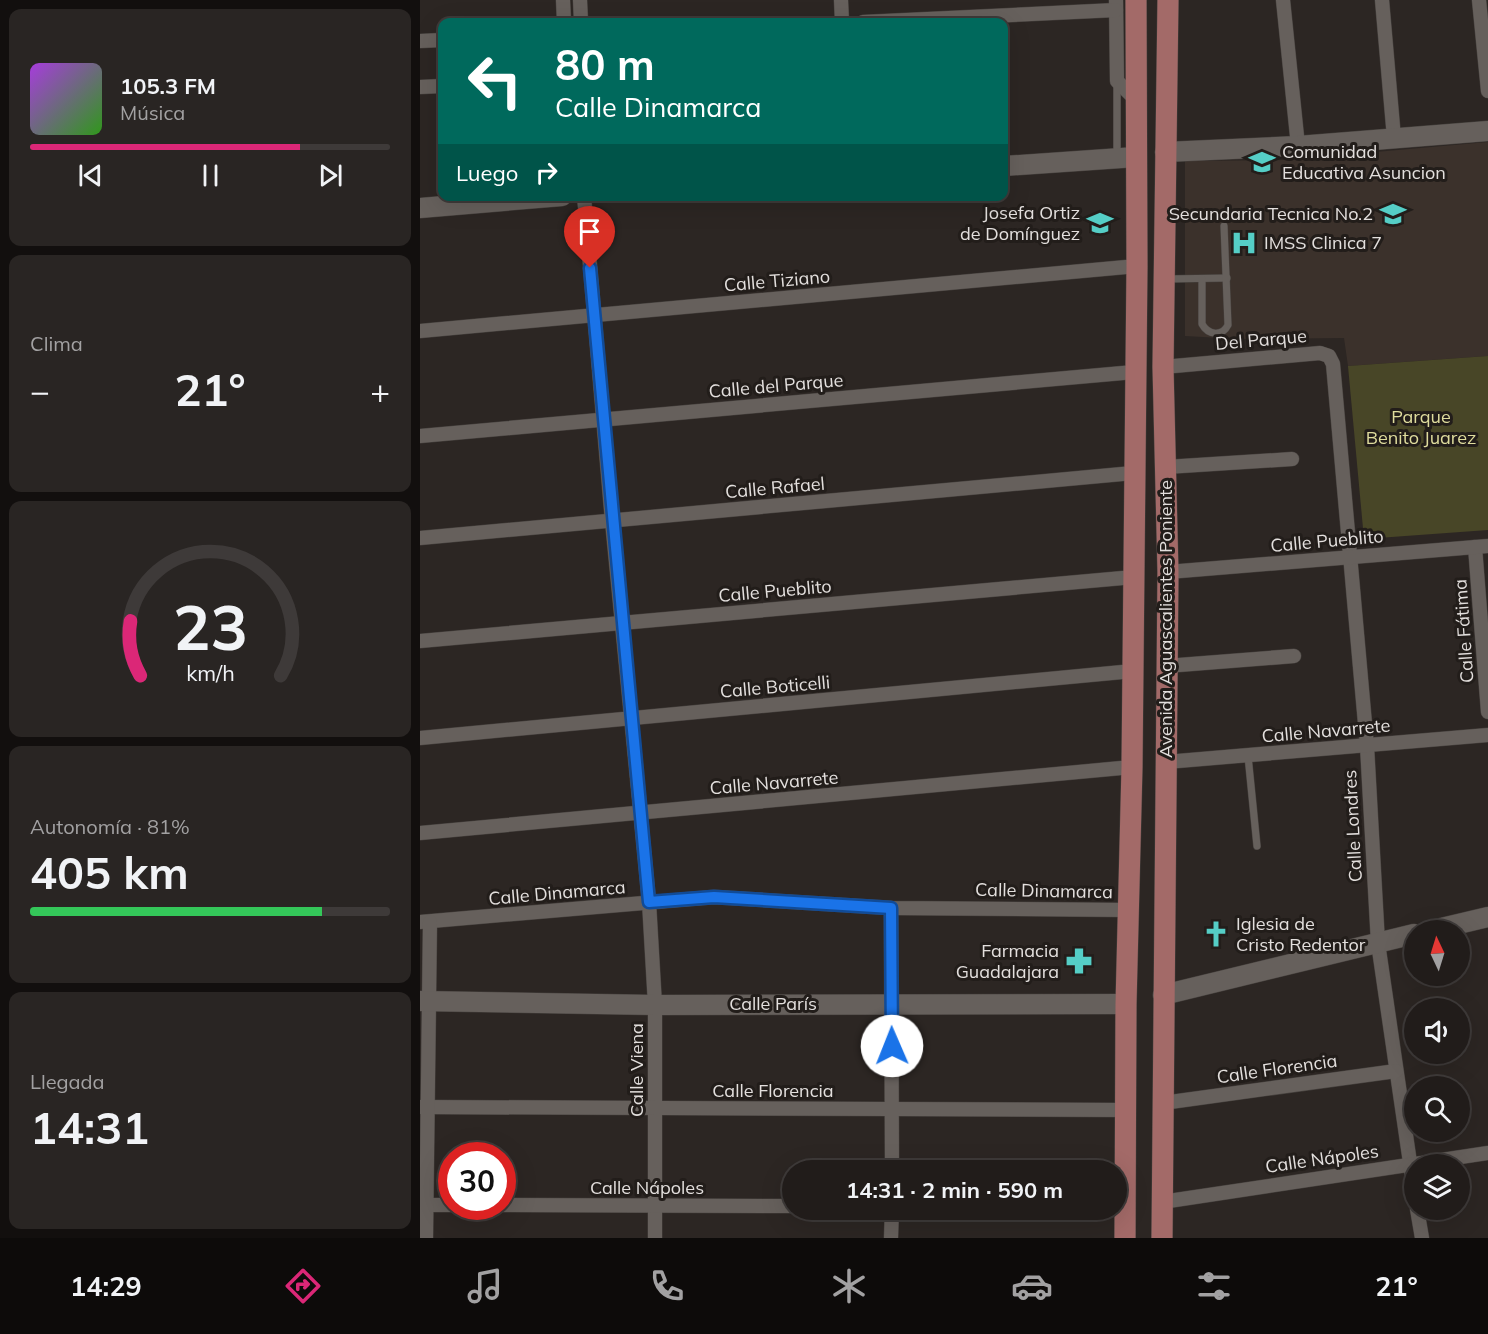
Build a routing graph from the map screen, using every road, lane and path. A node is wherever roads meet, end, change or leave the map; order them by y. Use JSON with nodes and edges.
{"nodes":[{"id":1,"x":563,"y":0,"type":"edge"},
{"id":2,"x":580,"y":0,"type":"edge"},
{"id":3,"x":841,"y":0,"type":"edge"},
{"id":4,"x":1040,"y":0,"type":"edge"},
{"id":5,"x":1136,"y":0,"type":"edge"},
{"id":6,"x":1168,"y":0,"type":"edge"},
{"id":7,"x":1283,"y":0,"type":"edge"},
{"id":8,"x":1382,"y":0,"type":"edge"},
{"id":9,"x":1479,"y":0,"type":"edge"},
{"id":10,"x":1116,"y":5,"type":"edge"},
{"id":11,"x":1041,"y":14,"type":"junction"},
{"id":12,"x":564,"y":18,"type":"edge"},
{"id":13,"x":581,"y":18,"type":"edge"},
{"id":14,"x":842,"y":18,"type":"edge"},
{"id":15,"x":984,"y":18,"type":"edge"},
{"id":16,"x":438,"y":40,"type":"edge"},
{"id":17,"x":420,"y":41,"type":"edge"},
{"id":18,"x":1117,"y":81,"type":"junction"},
{"id":19,"x":438,"y":86,"type":"edge"},
{"id":20,"x":420,"y":87,"type":"edge"},
{"id":21,"x":1488,"y":91,"type":"edge"},
{"id":22,"x":1136,"y":100,"type":"junction"},
{"id":23,"x":1488,"y":131,"type":"edge"},
{"id":24,"x":1394,"y":138,"type":"junction"},
{"id":25,"x":1298,"y":146,"type":"junction"},
{"id":26,"x":1165,"y":152,"type":"junction"},
{"id":27,"x":1127,"y":157,"type":"junction"},
{"id":28,"x":1008,"y":166,"type":"edge"},
{"id":29,"x":476,"y":201,"type":"edge"},
{"id":30,"x":584,"y":201,"type":"edge"},
{"id":31,"x":420,"y":208,"type":"edge"},
{"id":32,"x":1224,"y":226,"type":"dead end"},
{"id":33,"x":1137,"y":266,"type":"junction"},
{"id":34,"x":1227,"y":278,"type":"junction"},
{"id":35,"x":1164,"y":279,"type":"junction"},
{"id":36,"x":1202,"y":279,"type":"junction"},
{"id":37,"x":594,"y":315,"type":"junction"},
{"id":38,"x":420,"y":331,"type":"edge"},
{"id":39,"x":1164,"y":367,"type":"junction"},
{"id":40,"x":1134,"y":372,"type":"junction"},
{"id":41,"x":604,"y":419,"type":"junction"},
{"id":42,"x":420,"y":436,"type":"edge"},
{"id":43,"x":1341,"y":458,"type":"joint"},
{"id":44,"x":1292,"y":459,"type":"dead end"},
{"id":45,"x":1166,"y":467,"type":"junction"},
{"id":46,"x":1133,"y":473,"type":"junction"},
{"id":47,"x":612,"y":521,"type":"junction"},
{"id":48,"x":420,"y":538,"type":"edge"},
{"id":49,"x":1482,"y":547,"type":"edge"},
{"id":50,"x":1349,"y":558,"type":"junction"},
{"id":51,"x":1168,"y":572,"type":"junction"},
{"id":52,"x":1134,"y":577,"type":"junction"},
{"id":53,"x":622,"y":623,"type":"junction"},
{"id":54,"x":420,"y":641,"type":"edge"},
{"id":55,"x":1294,"y":656,"type":"dead end"},
{"id":56,"x":1166,"y":666,"type":"junction"},
{"id":57,"x":1133,"y":671,"type":"junction"},
{"id":58,"x":1488,"y":712,"type":"edge"},
{"id":59,"x":630,"y":718,"type":"junction"},
{"id":60,"x":1488,"y":735,"type":"edge"},
{"id":61,"x":420,"y":738,"type":"edge"},
{"id":62,"x":1367,"y":746,"type":"junction"},
{"id":63,"x":1248,"y":756,"type":"junction"},
{"id":64,"x":1166,"y":762,"type":"junction"},
{"id":65,"x":1132,"y":767,"type":"junction"},
{"id":66,"x":640,"y":814,"type":"junction"},
{"id":67,"x":420,"y":833,"type":"edge"},
{"id":68,"x":1257,"y":846,"type":"dead end"},
{"id":69,"x":649,"y":902,"type":"junction"},
{"id":70,"x":891,"y":908,"type":"junction"},
{"id":71,"x":1129,"y":910,"type":"junction"},
{"id":72,"x":1488,"y":917,"type":"edge"},
{"id":73,"x":1470,"y":921,"type":"edge"},
{"id":74,"x":425,"y":922,"type":"edge"},
{"id":75,"x":1404,"y":936,"type":"edge"},
{"id":76,"x":1378,"y":943,"type":"junction"},
{"id":77,"x":1163,"y":995,"type":"junction"},
{"id":78,"x":424,"y":1001,"type":"edge"},
{"id":79,"x":891,"y":1004,"type":"junction"},
{"id":80,"x":1126,"y":1004,"type":"junction"},
{"id":81,"x":654,"y":1005,"type":"junction"},
{"id":82,"x":1396,"y":1071,"type":"junction"},
{"id":83,"x":1163,"y":1103,"type":"junction"},
{"id":84,"x":424,"y":1107,"type":"edge"},
{"id":85,"x":655,"y":1108,"type":"junction"},
{"id":86,"x":893,"y":1109,"type":"junction"},
{"id":87,"x":1125,"y":1110,"type":"junction"},
{"id":88,"x":1488,"y":1153,"type":"edge"},
{"id":89,"x":1409,"y":1154,"type":"edge"},
{"id":90,"x":1470,"y":1156,"type":"edge"},
{"id":91,"x":892,"y":1160,"type":"edge"},
{"id":92,"x":1122,"y":1160,"type":"edge"},
{"id":93,"x":1404,"y":1165,"type":"edge"},
{"id":94,"x":1162,"y":1202,"type":"junction"},
{"id":95,"x":423,"y":1205,"type":"edge"},
{"id":96,"x":516,"y":1205,"type":"edge"},
{"id":97,"x":782,"y":1206,"type":"edge"},
{"id":98,"x":655,"y":1207,"type":"junction"},
{"id":99,"x":891,"y":1220,"type":"edge"},
{"id":100,"x":1121,"y":1220,"type":"edge"},
{"id":101,"x":1419,"y":1220,"type":"edge"},
{"id":102,"x":426,"y":1238,"type":"edge"},
{"id":103,"x":655,"y":1238,"type":"edge"},
{"id":104,"x":891,"y":1238,"type":"edge"},
{"id":105,"x":1125,"y":1238,"type":"edge"},
{"id":106,"x":1162,"y":1238,"type":"edge"},
{"id":107,"x":1422,"y":1238,"type":"edge"}],
"edges":[{"from":1,"to":12,"type":"street"},
{"from":2,"to":13,"type":"street"},
{"from":3,"to":14,"type":"street"},
{"from":4,"to":11,"type":"street"},
{"from":5,"to":22,"type":"main road","name":"Avenida Aguascalientes Poniente"},
{"from":6,"to":26,"type":"main road","name":"Avenida Aguascalientes Poniente"},
{"from":7,"to":25,"type":"street"},
{"from":8,"to":24,"type":"street"},
{"from":9,"to":21,"type":"street"},
{"from":10,"to":11,"type":"street"},
{"from":10,"to":18,"type":"street"},
{"from":11,"to":15,"type":"street"},
{"from":16,"to":17,"type":"street"},
{"from":18,"to":22,"type":"street"},
{"from":18,"to":27,"type":"lane"},
{"from":19,"to":20,"type":"street"},
{"from":22,"to":27,"type":"main road","name":"Avenida Aguascalientes Poniente"},
{"from":23,"to":24,"type":"street"},
{"from":24,"to":25,"type":"street"},
{"from":25,"to":26,"type":"street"},
{"from":26,"to":35,"type":"main road","name":"Avenida Aguascalientes Poniente"},
{"from":27,"to":28,"type":"street"},
{"from":27,"to":33,"type":"main road","name":"Avenida Aguascalientes Poniente"},
{"from":29,"to":31,"type":"street"},
{"from":30,"to":37,"type":"street","name":"Calle Viena"},
{"from":32,"to":34,"type":"lane"},
{"from":33,"to":37,"type":"street","name":"Calle Tiziano"},
{"from":33,"to":40,"type":"main road","name":"Avenida Aguascalientes Poniente"},
{"from":34,"to":36,"type":"lane"},
{"from":34,"to":36,"type":"lane"},
{"from":35,"to":36,"type":"lane"},
{"from":35,"to":39,"type":"main road","name":"Avenida Aguascalientes Poniente"},
{"from":37,"to":38,"type":"street","name":"Calle Tiziano"},
{"from":37,"to":41,"type":"street","name":"Calle Viena"},
{"from":39,"to":43,"type":"street","name":"Del Parque"},
{"from":39,"to":45,"type":"main road","name":"Avenida Aguascalientes Poniente"},
{"from":40,"to":41,"type":"street","name":"Calle del Parque"},
{"from":40,"to":46,"type":"main road","name":"Avenida Aguascalientes Poniente"},
{"from":41,"to":42,"type":"street","name":"Calle del Parque"},
{"from":41,"to":47,"type":"street","name":"Calle Viena"},
{"from":43,"to":50,"type":"street","name":"Calle Londres"},
{"from":44,"to":45,"type":"street"},
{"from":45,"to":51,"type":"main road","name":"Avenida Aguascalientes Poniente"},
{"from":46,"to":47,"type":"street","name":"Calle Rafael"},
{"from":46,"to":52,"type":"main road","name":"Avenida Aguascalientes Poniente"},
{"from":47,"to":48,"type":"street","name":"Calle Rafael"},
{"from":47,"to":53,"type":"street","name":"Calle Viena"},
{"from":49,"to":50,"type":"street","name":"Calle Pueblito"},
{"from":49,"to":58,"type":"street","name":"Calle Fátima"},
{"from":50,"to":51,"type":"street","name":"Calle Pueblito"},
{"from":50,"to":62,"type":"street","name":"Calle Londres"},
{"from":51,"to":56,"type":"main road","name":"Avenida Aguascalientes Poniente"},
{"from":52,"to":53,"type":"street","name":"Calle Pueblito"},
{"from":52,"to":57,"type":"main road","name":"Avenida Aguascalientes Poniente"},
{"from":53,"to":54,"type":"street","name":"Calle Pueblito"},
{"from":53,"to":59,"type":"street","name":"Calle Viena"},
{"from":55,"to":56,"type":"street"},
{"from":56,"to":64,"type":"main road","name":"Avenida Aguascalientes Poniente"},
{"from":57,"to":59,"type":"street","name":"Calle Boticelli"},
{"from":57,"to":65,"type":"main road","name":"Avenida Aguascalientes Poniente"},
{"from":59,"to":61,"type":"street","name":"Calle Boticelli"},
{"from":59,"to":66,"type":"street","name":"Calle Viena"},
{"from":60,"to":62,"type":"street","name":"Calle Navarrete"},
{"from":62,"to":63,"type":"street","name":"Calle Navarrete"},
{"from":62,"to":76,"type":"street","name":"Calle Londres"},
{"from":63,"to":64,"type":"street","name":"Calle Navarrete"},
{"from":63,"to":68,"type":"lane"},
{"from":64,"to":77,"type":"main road","name":"Avenida Aguascalientes Poniente"},
{"from":65,"to":66,"type":"street","name":"Calle Navarrete"},
{"from":65,"to":71,"type":"main road","name":"Avenida Aguascalientes Poniente"},
{"from":66,"to":67,"type":"street","name":"Calle Navarrete"},
{"from":66,"to":69,"type":"street","name":"Calle Viena"},
{"from":69,"to":70,"type":"street","name":"Calle Dinamarca"},
{"from":69,"to":74,"type":"street","name":"Calle Dinamarca"},
{"from":69,"to":81,"type":"street","name":"Calle Viena"},
{"from":70,"to":71,"type":"street","name":"Calle Dinamarca"},
{"from":70,"to":79,"type":"street"},
{"from":71,"to":80,"type":"main road","name":"Avenida Aguascalientes Poniente"},
{"from":72,"to":73,"type":"street"},
{"from":74,"to":78,"type":"street"},
{"from":75,"to":76,"type":"street"},
{"from":76,"to":77,"type":"street"},
{"from":76,"to":82,"type":"street","name":"Calle Londres"},
{"from":77,"to":83,"type":"main road","name":"Avenida Aguascalientes Poniente"},
{"from":78,"to":81,"type":"street","name":"Calle París"},
{"from":78,"to":84,"type":"street"},
{"from":79,"to":80,"type":"street","name":"Calle París"},
{"from":79,"to":81,"type":"street","name":"Calle París"},
{"from":79,"to":86,"type":"street"},
{"from":80,"to":87,"type":"main road","name":"Avenida Aguascalientes Poniente"},
{"from":81,"to":85,"type":"street","name":"Calle Viena"},
{"from":82,"to":83,"type":"street","name":"Calle Florencia"},
{"from":82,"to":89,"type":"street","name":"Calle Londres"},
{"from":83,"to":94,"type":"main road","name":"Avenida Aguascalientes Poniente"},
{"from":84,"to":85,"type":"street","name":"Calle Florencia"},
{"from":84,"to":95,"type":"street"},
{"from":85,"to":86,"type":"street","name":"Calle Florencia"},
{"from":85,"to":98,"type":"street","name":"Calle Viena"},
{"from":86,"to":87,"type":"street","name":"Calle Florencia"},
{"from":86,"to":91,"type":"street"},
{"from":87,"to":92,"type":"main road","name":"Avenida Aguascalientes Poniente"},
{"from":88,"to":90,"type":"street","name":"Calle Nápoles"},
{"from":93,"to":94,"type":"street","name":"Calle Nápoles"},
{"from":94,"to":106,"type":"main road","name":"Avenida Aguascalientes Poniente"},
{"from":95,"to":102,"type":"street"},
{"from":96,"to":98,"type":"street","name":"Calle Nápoles"},
{"from":97,"to":98,"type":"street","name":"Calle Nápoles"},
{"from":98,"to":103,"type":"street","name":"Calle Viena"},
{"from":99,"to":104,"type":"street"},
{"from":100,"to":105,"type":"main road","name":"Avenida Aguascalientes Poniente"},
{"from":101,"to":107,"type":"street"}]}
